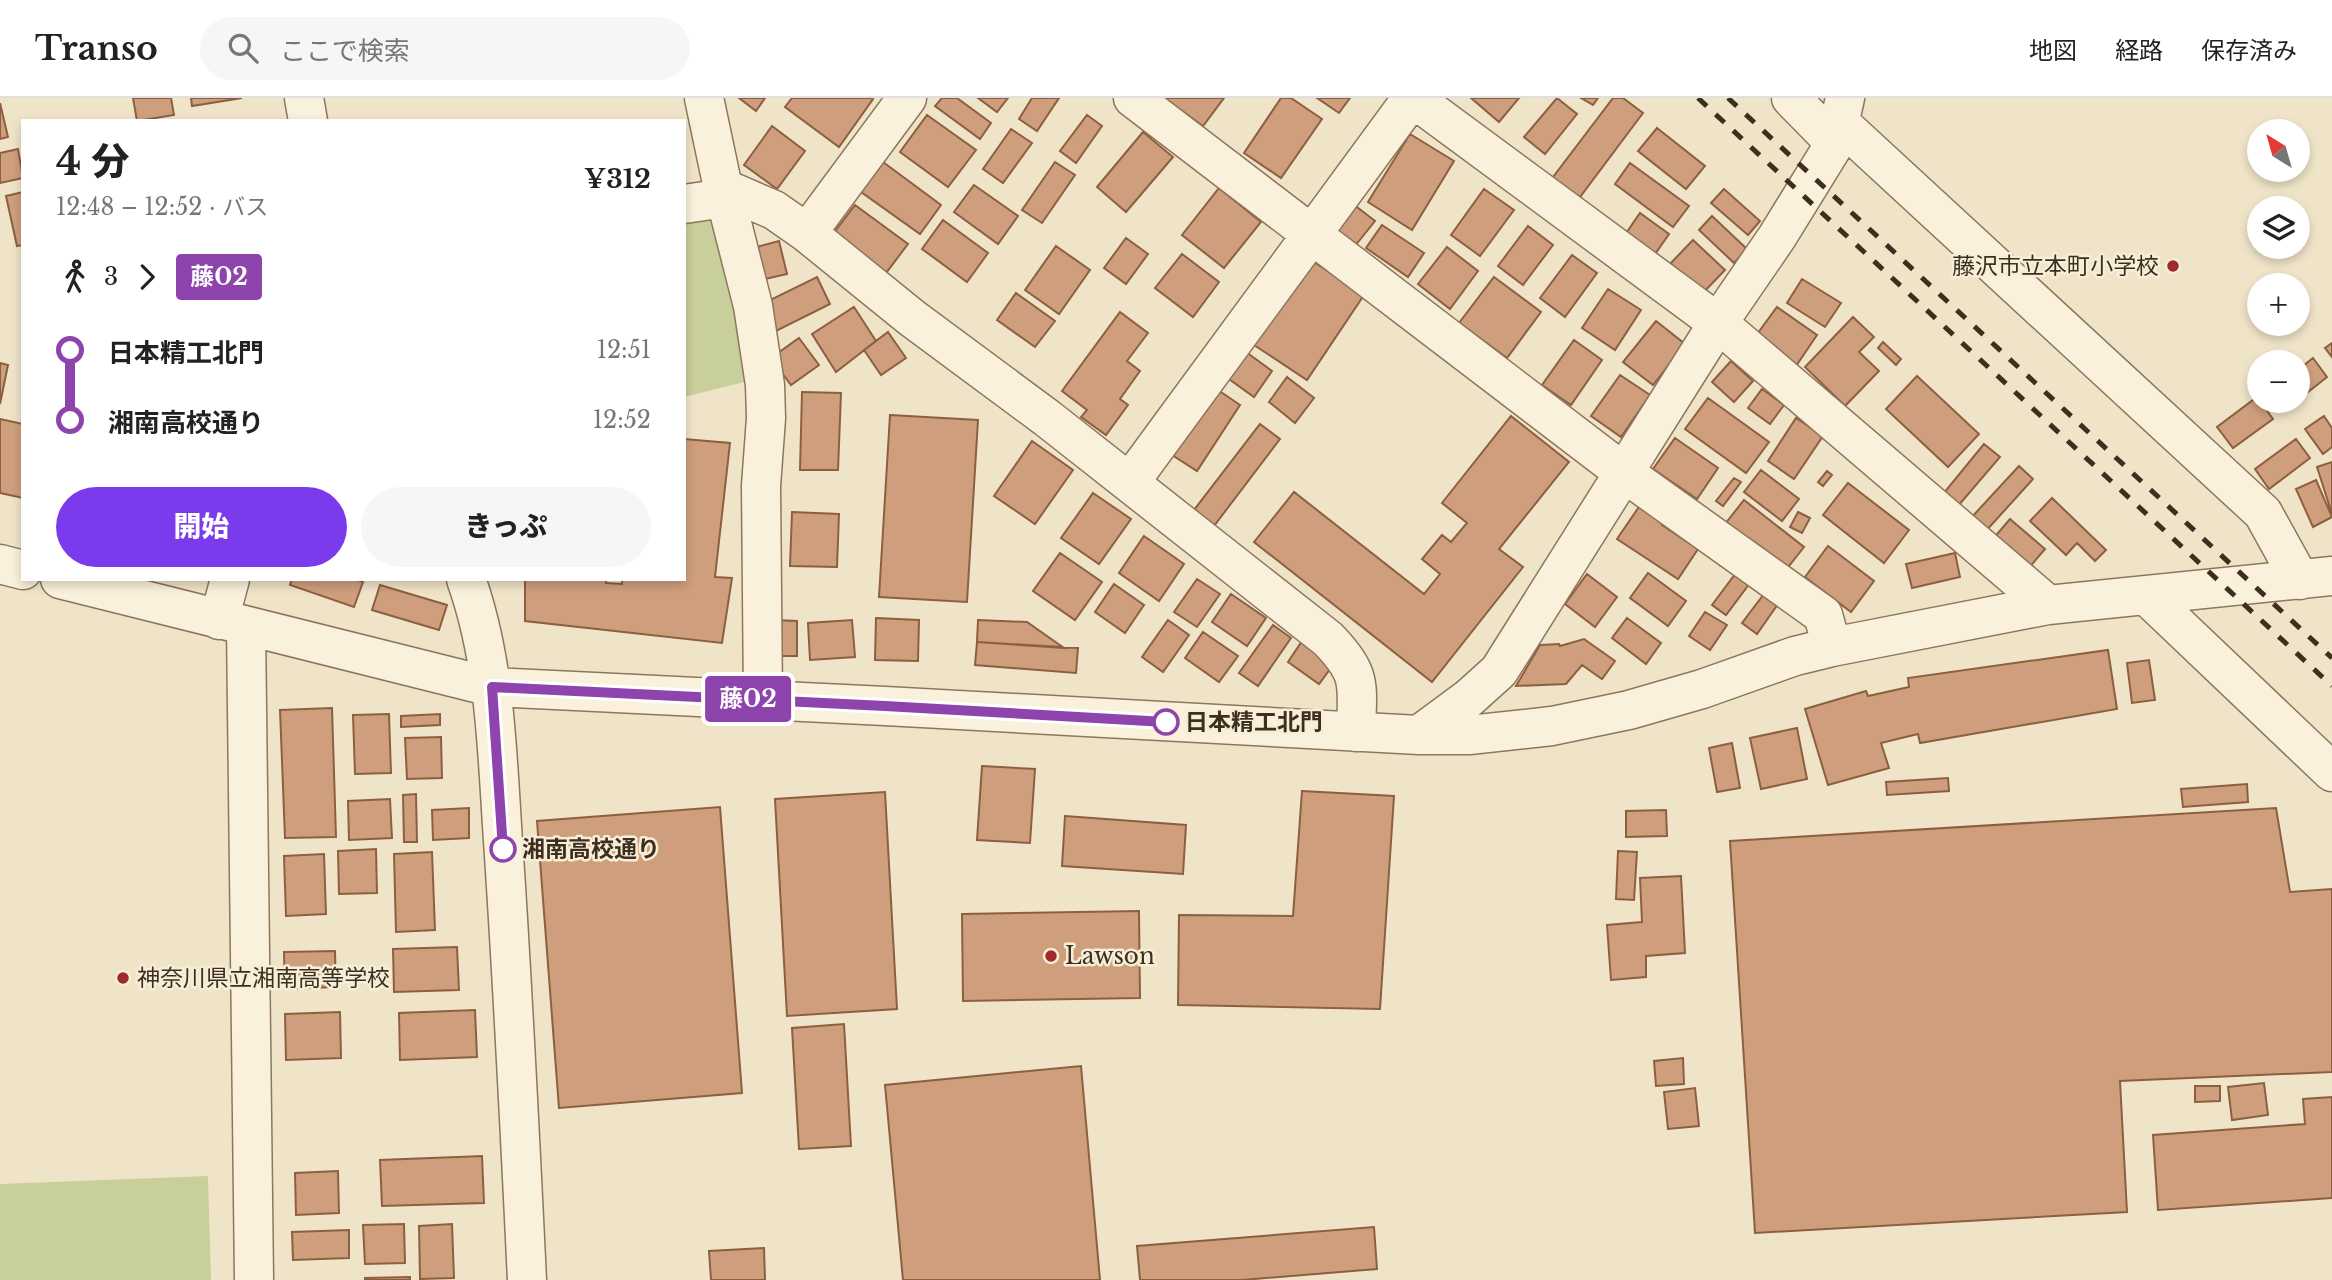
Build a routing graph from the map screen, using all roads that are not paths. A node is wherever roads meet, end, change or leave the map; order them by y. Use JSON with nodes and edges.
{"nodes":[{"id":1,"x":304,"y":98,"type":"edge"},
{"id":2,"x":704,"y":98,"type":"edge"},
{"id":3,"x":907,"y":98,"type":"edge"},
{"id":4,"x":1133,"y":98,"type":"edge"},
{"id":5,"x":1413,"y":98,"type":"edge"},
{"id":6,"x":1791,"y":98,"type":"edge"},
{"id":7,"x":309,"y":119,"type":"edge"},
{"id":8,"x":1839,"y":121,"type":"edge"},
{"id":9,"x":724,"y":193,"type":"junction"},
{"id":10,"x":686,"y":203,"type":"edge"},
{"id":11,"x":807,"y":233,"type":"junction"},
{"id":12,"x":1312,"y":236,"type":"junction"},
{"id":13,"x":1718,"y":323,"type":"junction"},
{"id":14,"x":1623,"y":472,"type":"junction"},
{"id":15,"x":1130,"y":482,"type":"junction"},
{"id":16,"x":0,"y":564,"type":"edge"},
{"id":17,"x":21,"y":569,"type":"edge"},
{"id":18,"x":2316,"y":578,"type":"edge"},
{"id":19,"x":68,"y":581,"type":"edge"},
{"id":20,"x":230,"y":581,"type":"edge"},
{"id":21,"x":467,"y":581,"type":"edge"},
{"id":22,"x":2147,"y":596,"type":"junction"},
{"id":23,"x":2048,"y":606,"type":"junction"},
{"id":24,"x":233,"y":623,"type":"junction"},
{"id":25,"x":1832,"y":647,"type":"junction"},
{"id":26,"x":492,"y":687,"type":"junction"},
{"id":27,"x":764,"y":700,"type":"junction"},
{"id":28,"x":1356,"y":733,"type":"junction"},
{"id":29,"x":1419,"y":735,"type":"junction"},
{"id":30,"x":2332,"y":772,"type":"edge"},
{"id":31,"x":254,"y":1280,"type":"edge"},
{"id":32,"x":527,"y":1280,"type":"edge"}],
"edges":[{"from":1,"to":7,"type":"street"},
{"from":2,"to":9,"type":"street"},
{"from":3,"to":11,"type":"street"},
{"from":4,"to":12,"type":"street"},
{"from":5,"to":12,"type":"street"},
{"from":5,"to":13,"type":"street"},
{"from":6,"to":8,"type":"street"},
{"from":8,"to":13,"type":"street"},
{"from":8,"to":18,"type":"street"},
{"from":9,"to":10,"type":"street"},
{"from":9,"to":11,"type":"street"},
{"from":9,"to":27,"type":"street"},
{"from":11,"to":15,"type":"street"},
{"from":12,"to":14,"type":"street"},
{"from":12,"to":15,"type":"street"},
{"from":13,"to":14,"type":"street"},
{"from":13,"to":23,"type":"street"},
{"from":14,"to":25,"type":"street"},
{"from":14,"to":29,"type":"street"},
{"from":15,"to":28,"type":"street"},
{"from":16,"to":17,"type":"street"},
{"from":18,"to":22,"type":"street"},
{"from":19,"to":24,"type":"street"},
{"from":20,"to":24,"type":"street"},
{"from":21,"to":26,"type":"street"},
{"from":22,"to":23,"type":"street"},
{"from":22,"to":30,"type":"street"},
{"from":23,"to":25,"type":"street"},
{"from":24,"to":26,"type":"street"},
{"from":24,"to":31,"type":"street"},
{"from":25,"to":29,"type":"street"},
{"from":26,"to":27,"type":"street"},
{"from":26,"to":32,"type":"street"},
{"from":27,"to":28,"type":"street"},
{"from":28,"to":29,"type":"street"}]}
